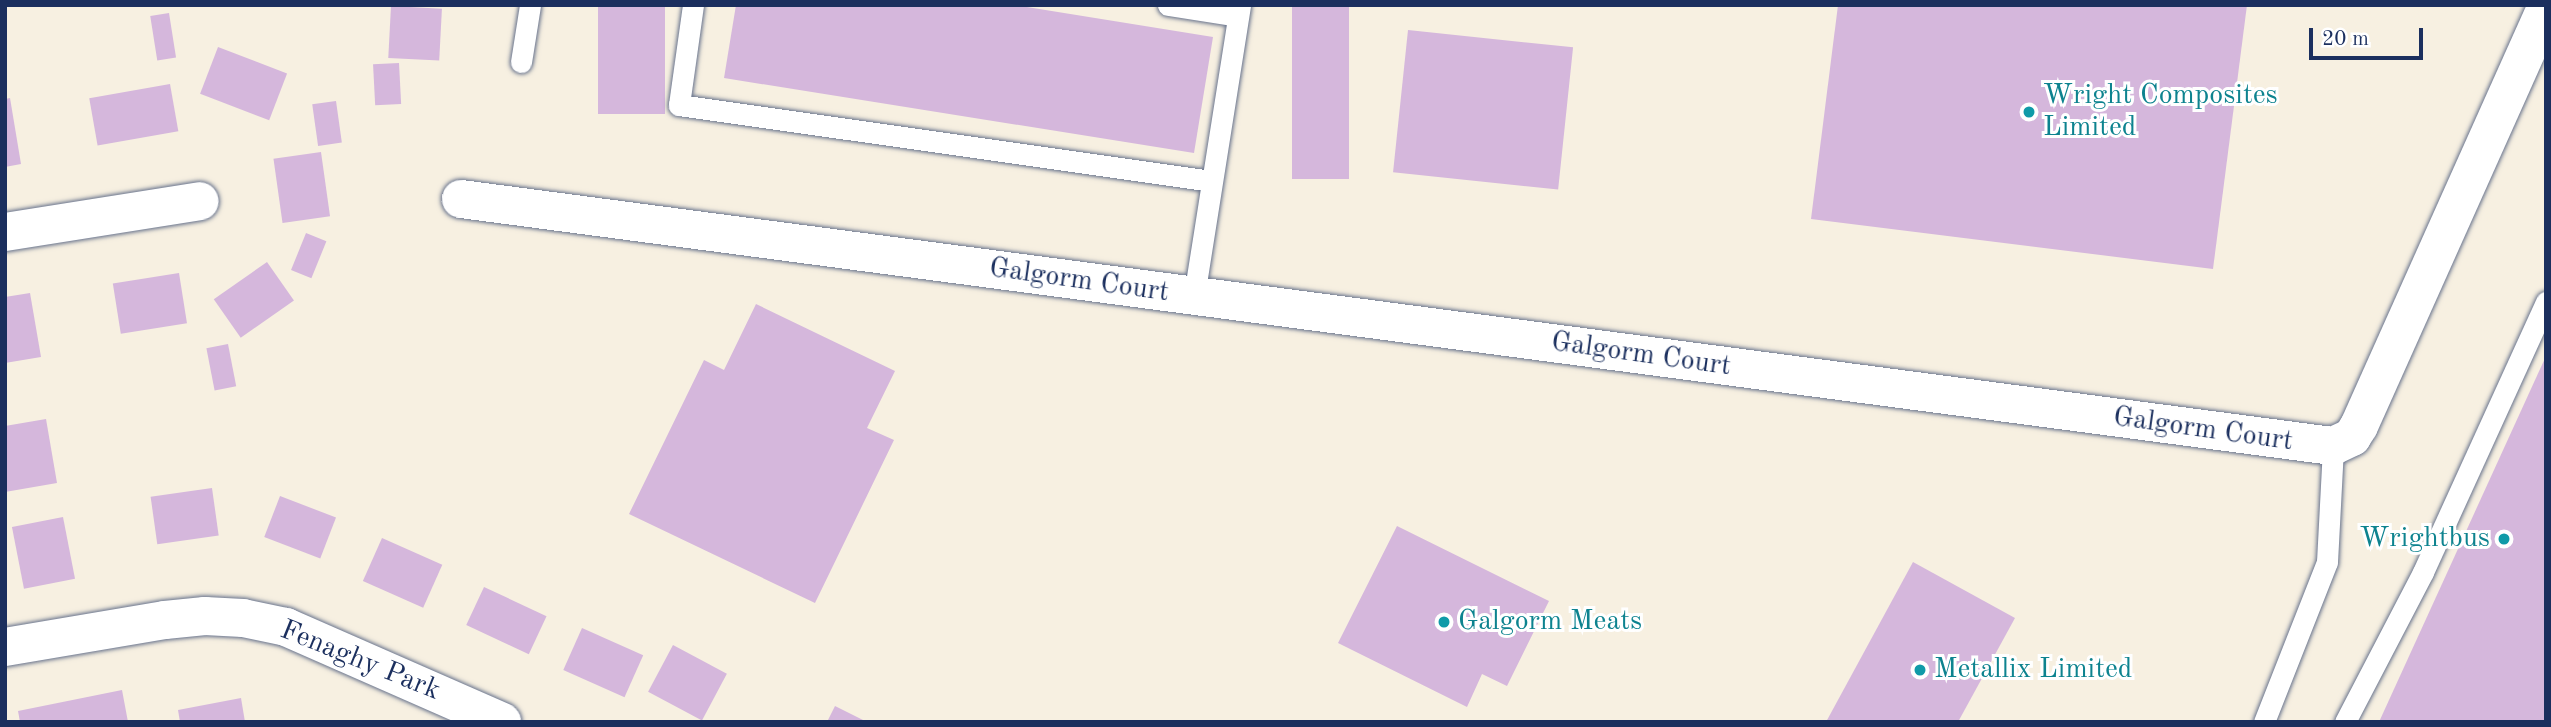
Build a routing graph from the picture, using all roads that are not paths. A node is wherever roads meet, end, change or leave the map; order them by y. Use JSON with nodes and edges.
{"nodes":[{"id":1,"x":530,"y":5,"type":"edge"},
{"id":2,"x":692,"y":5,"type":"edge"},
{"id":3,"x":1168,"y":5,"type":"edge"},
{"id":4,"x":2546,"y":8,"type":"edge"},
{"id":5,"x":1239,"y":11,"type":"edge"},
{"id":6,"x":521,"y":62,"type":"dead end"},
{"id":7,"x":1212,"y":181,"type":"junction"},
{"id":8,"x":461,"y":199,"type":"dead end"},
{"id":9,"x":200,"y":201,"type":"dead end"},
{"id":10,"x":5,"y":232,"type":"edge"},
{"id":11,"x":1194,"y":296,"type":"junction"},
{"id":12,"x":2546,"y":302,"type":"edge"},
{"id":13,"x":2333,"y":446,"type":"junction"},
{"id":14,"x":5,"y":646,"type":"edge"},
{"id":15,"x":502,"y":722,"type":"edge"},
{"id":16,"x":2264,"y":722,"type":"edge"},
{"id":17,"x":2345,"y":722,"type":"edge"}],
"edges":[{"from":1,"to":6,"type":"lane"},
{"from":2,"to":7,"type":"lane"},
{"from":3,"to":5,"type":"lane"},
{"from":4,"to":13,"type":"street","name":"Galgorm Court"},
{"from":5,"to":7,"type":"lane"},
{"from":7,"to":11,"type":"lane"},
{"from":8,"to":11,"type":"street","name":"Galgorm Court"},
{"from":9,"to":10,"type":"street"},
{"from":11,"to":13,"type":"street","name":"Galgorm Court"},
{"from":12,"to":17,"type":"lane"},
{"from":13,"to":16,"type":"lane"},
{"from":14,"to":15,"type":"street","name":"Fenaghy Park"}]}
